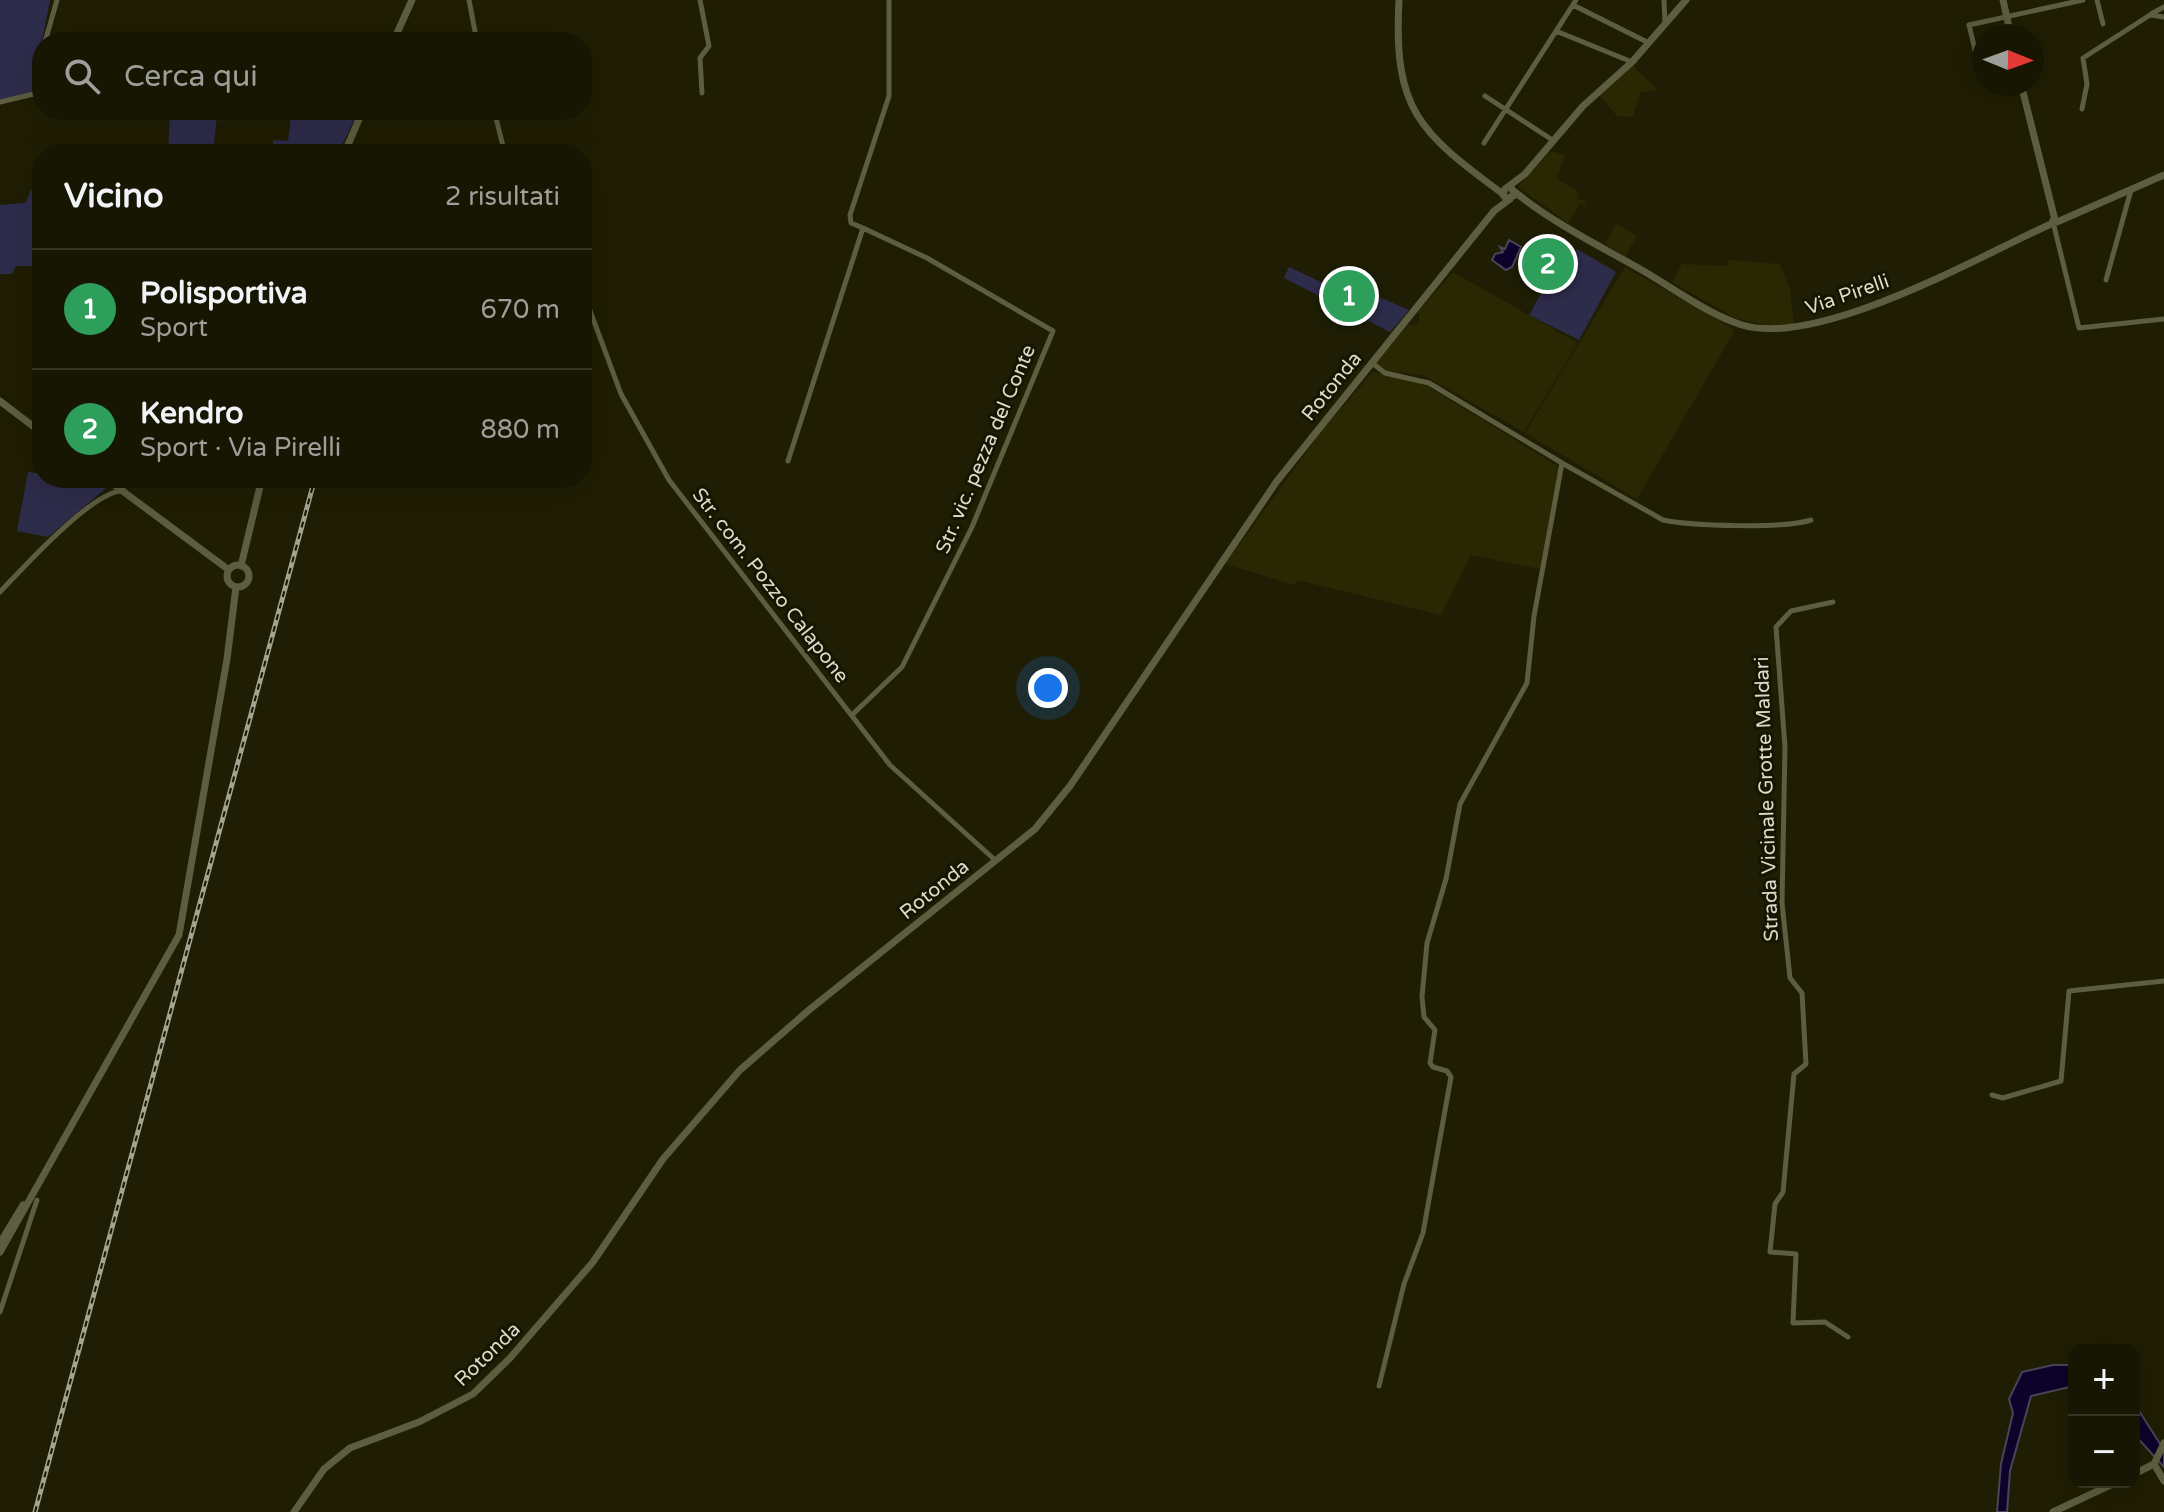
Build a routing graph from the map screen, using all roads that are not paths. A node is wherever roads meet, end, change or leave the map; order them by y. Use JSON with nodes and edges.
{"nodes":[{"id":1,"x":57,"y":0,"type":"edge"},
{"id":2,"x":412,"y":0,"type":"edge"},
{"id":3,"x":469,"y":0,"type":"edge"},
{"id":4,"x":700,"y":0,"type":"edge"},
{"id":5,"x":889,"y":0,"type":"edge"},
{"id":6,"x":1399,"y":0,"type":"edge"},
{"id":7,"x":1664,"y":0,"type":"edge"},
{"id":8,"x":1686,"y":0,"type":"edge"},
{"id":9,"x":2003,"y":0,"type":"edge"},
{"id":10,"x":2083,"y":0,"type":"edge"},
{"id":11,"x":2097,"y":0,"type":"edge"},
{"id":12,"x":1574,"y":3,"type":"edge"},
{"id":13,"x":2055,"y":3,"type":"edge"},
{"id":14,"x":2164,"y":7,"type":"edge"},
{"id":15,"x":2150,"y":15,"type":"junction"},
{"id":16,"x":2007,"y":17,"type":"junction"},
{"id":17,"x":2164,"y":17,"type":"edge"},
{"id":18,"x":1665,"y":24,"type":"junction"},
{"id":19,"x":1974,"y":24,"type":"edge"},
{"id":20,"x":2008,"y":24,"type":"edge"},
{"id":21,"x":2103,"y":24,"type":"dead end"},
{"id":22,"x":1556,"y":31,"type":"junction"},
{"id":23,"x":48,"y":32,"type":"edge"},
{"id":24,"x":398,"y":32,"type":"edge"},
{"id":25,"x":475,"y":32,"type":"edge"},
{"id":26,"x":1649,"y":43,"type":"junction"},
{"id":27,"x":1632,"y":62,"type":"junction"},
{"id":28,"x":702,"y":93,"type":"dead end"},
{"id":29,"x":32,"y":94,"type":"edge"},
{"id":30,"x":1485,"y":96,"type":"dead end"},
{"id":31,"x":2024,"y":96,"type":"edge"},
{"id":32,"x":0,"y":102,"type":"edge"},
{"id":33,"x":1507,"y":109,"type":"junction"},
{"id":34,"x":2082,"y":109,"type":"dead end"},
{"id":35,"x":359,"y":120,"type":"edge"},
{"id":36,"x":496,"y":120,"type":"edge"},
{"id":37,"x":1554,"y":141,"type":"junction"},
{"id":38,"x":1484,"y":143,"type":"dead end"},
{"id":39,"x":348,"y":144,"type":"edge"},
{"id":40,"x":502,"y":144,"type":"edge"},
{"id":41,"x":2164,"y":175,"type":"edge"},
{"id":42,"x":2131,"y":190,"type":"junction"},
{"id":43,"x":1509,"y":193,"type":"junction"},
{"id":44,"x":2054,"y":223,"type":"junction"},
{"id":45,"x":863,"y":228,"type":"junction"},
{"id":46,"x":2106,"y":280,"type":"dead end"},
{"id":47,"x":592,"y":316,"type":"edge"},
{"id":48,"x":2162,"y":320,"type":"edge"},
{"id":49,"x":1371,"y":363,"type":"junction"},
{"id":50,"x":0,"y":401,"type":"edge"},
{"id":51,"x":32,"y":425,"type":"edge"},
{"id":52,"x":788,"y":461,"type":"dead end"},
{"id":53,"x":1562,"y":463,"type":"junction"},
{"id":54,"x":105,"y":488,"type":"edge"},
{"id":55,"x":119,"y":488,"type":"edge"},
{"id":56,"x":123,"y":488,"type":"edge"},
{"id":57,"x":260,"y":488,"type":"edge"},
{"id":58,"x":123,"y":491,"type":"junction"},
{"id":59,"x":105,"y":495,"type":"junction"},
{"id":60,"x":1811,"y":520,"type":"dead end"},
{"id":61,"x":241,"y":566,"type":"junction"},
{"id":62,"x":229,"y":570,"type":"junction"},
{"id":63,"x":236,"y":587,"type":"junction"},
{"id":64,"x":0,"y":592,"type":"edge"},
{"id":65,"x":1833,"y":602,"type":"dead end"},
{"id":66,"x":852,"y":715,"type":"junction"},
{"id":67,"x":995,"y":860,"type":"junction"},
{"id":68,"x":2164,"y":981,"type":"edge"},
{"id":69,"x":1992,"y":1095,"type":"dead end"},
{"id":70,"x":39,"y":1180,"type":"junction"},
{"id":71,"x":34,"y":1199,"type":"junction"},
{"id":72,"x":0,"y":1243,"type":"edge"},
{"id":73,"x":0,"y":1254,"type":"edge"},
{"id":74,"x":0,"y":1312,"type":"edge"},
{"id":75,"x":1848,"y":1337,"type":"dead end"},
{"id":76,"x":1379,"y":1386,"type":"dead end"},
{"id":77,"x":2164,"y":1443,"type":"edge"},
{"id":78,"x":2154,"y":1464,"type":"junction"},
{"id":79,"x":2140,"y":1471,"type":"edge"},
{"id":80,"x":2164,"y":1481,"type":"edge"},
{"id":81,"x":2104,"y":1488,"type":"edge"},
{"id":82,"x":294,"y":1512,"type":"edge"},
{"id":83,"x":2053,"y":1512,"type":"edge"}],
"edges":[{"from":1,"to":23,"type":"street"},
{"from":2,"to":24,"type":"main road"},
{"from":3,"to":25,"type":"street"},
{"from":4,"to":28,"type":"street"},
{"from":5,"to":45,"type":"street"},
{"from":6,"to":43,"type":"main road","name":"Via Pirelli"},
{"from":7,"to":18,"type":"street"},
{"from":8,"to":18,"type":"main road","name":"Rotonda"},
{"from":9,"to":16,"type":"main road"},
{"from":10,"to":13,"type":"street"},
{"from":11,"to":21,"type":"street"},
{"from":12,"to":22,"type":"street"},
{"from":12,"to":26,"type":"street"},
{"from":13,"to":16,"type":"street"},
{"from":14,"to":15,"type":"street"},
{"from":15,"to":17,"type":"street"},
{"from":15,"to":34,"type":"street"},
{"from":16,"to":19,"type":"street"},
{"from":16,"to":20,"type":"main road"},
{"from":18,"to":26,"type":"main road","name":"Rotonda"},
{"from":22,"to":27,"type":"street"},
{"from":22,"to":33,"type":"street"},
{"from":26,"to":27,"type":"main road","name":"Rotonda"},
{"from":27,"to":37,"type":"main road","name":"Rotonda"},
{"from":29,"to":32,"type":"street"},
{"from":30,"to":33,"type":"street"},
{"from":31,"to":44,"type":"main road"},
{"from":33,"to":37,"type":"street"},
{"from":33,"to":38,"type":"street"},
{"from":35,"to":39,"type":"main road"},
{"from":36,"to":40,"type":"street"},
{"from":37,"to":43,"type":"main road","name":"Rotonda"},
{"from":41,"to":42,"type":"main road","name":"Via Pirelli"},
{"from":42,"to":44,"type":"main road","name":"Via Pirelli"},
{"from":42,"to":46,"type":"street"},
{"from":43,"to":44,"type":"main road","name":"Via Pirelli"},
{"from":43,"to":49,"type":"main road","name":"Rotonda"},
{"from":44,"to":48,"type":"street"},
{"from":45,"to":52,"type":"street"},
{"from":45,"to":66,"type":"street","name":"Str. vic. pezza del Conte"},
{"from":47,"to":66,"type":"street","name":"Str. com. Pozzo Calapone"},
{"from":49,"to":53,"type":"street"},
{"from":49,"to":67,"type":"main road","name":"Rotonda"},
{"from":50,"to":51,"type":"main road"},
{"from":53,"to":60,"type":"street"},
{"from":53,"to":76,"type":"street"},
{"from":54,"to":59,"type":"street"},
{"from":55,"to":58,"type":"main road"},
{"from":56,"to":58,"type":"street"},
{"from":57,"to":61,"type":"main road"},
{"from":58,"to":59,"type":"street"},
{"from":58,"to":62,"type":"main road"},
{"from":59,"to":64,"type":"street"},
{"from":61,"to":62,"type":"main road"},
{"from":61,"to":63,"type":"main road"},
{"from":62,"to":63,"type":"main road"},
{"from":63,"to":70,"type":"main road"},
{"from":65,"to":75,"type":"street","name":"Strada Vicinale Grotte Maldari"},
{"from":66,"to":67,"type":"street","name":"Str. com. Pozzo Calapone"},
{"from":67,"to":82,"type":"main road","name":"Rotonda"},
{"from":68,"to":69,"type":"street"},
{"from":70,"to":71,"type":"main road"},
{"from":70,"to":72,"type":"main road"},
{"from":71,"to":73,"type":"main road"},
{"from":71,"to":74,"type":"street"},
{"from":77,"to":78,"type":"main road"},
{"from":78,"to":79,"type":"main road"},
{"from":78,"to":80,"type":"main road"},
{"from":81,"to":83,"type":"main road"}]}
